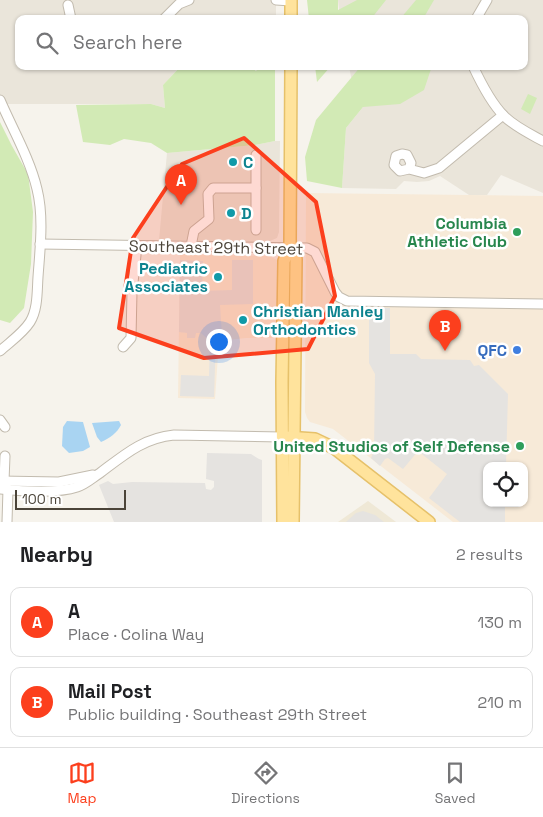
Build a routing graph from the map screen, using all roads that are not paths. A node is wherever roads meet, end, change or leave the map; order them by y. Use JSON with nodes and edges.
{"nodes":[{"id":1,"x":189,"y":0,"type":"edge"},
{"id":2,"x":276,"y":0,"type":"edge"},
{"id":3,"x":292,"y":0,"type":"edge"},
{"id":4,"x":487,"y":0,"type":"edge"},
{"id":5,"x":68,"y":4,"type":"dead end"},
{"id":6,"x":70,"y":15,"type":"edge"},
{"id":7,"x":168,"y":15,"type":"edge"},
{"id":8,"x":291,"y":15,"type":"edge"},
{"id":9,"x":478,"y":15,"type":"edge"},
{"id":10,"x":291,"y":70,"type":"edge"},
{"id":11,"x":475,"y":70,"type":"edge"},
{"id":12,"x":0,"y":100,"type":"edge"},
{"id":13,"x":503,"y":115,"type":"junction"},
{"id":14,"x":543,"y":141,"type":"edge"},
{"id":15,"x":256,"y":154,"type":"dead end"},
{"id":16,"x":408,"y":169,"type":"dead end"},
{"id":17,"x":256,"y":188,"type":"junction"},
{"id":18,"x":256,"y":230,"type":"dead end"},
{"id":19,"x":40,"y":244,"type":"junction"},
{"id":20,"x":137,"y":246,"type":"junction"},
{"id":21,"x":190,"y":246,"type":"junction"},
{"id":22,"x":290,"y":248,"type":"junction"},
{"id":23,"x":543,"y":304,"type":"edge"},
{"id":24,"x":123,"y":347,"type":"dead end"},
{"id":25,"x":0,"y":351,"type":"edge"},
{"id":26,"x":288,"y":437,"type":"junction"},
{"id":27,"x":4,"y":456,"type":"dead end"},
{"id":28,"x":3,"y":485,"type":"edge"},
{"id":29,"x":7,"y":522,"type":"edge"},
{"id":30,"x":283,"y":522,"type":"edge"},
{"id":31,"x":293,"y":522,"type":"edge"},
{"id":32,"x":429,"y":522,"type":"edge"}],
"edges":[{"from":1,"to":7,"type":"street"},
{"from":2,"to":3,"type":"street"},
{"from":3,"to":8,"type":"main road"},
{"from":4,"to":9,"type":"street"},
{"from":5,"to":6,"type":"street"},
{"from":10,"to":22,"type":"main road"},
{"from":11,"to":13,"type":"street"},
{"from":12,"to":19,"type":"street"},
{"from":13,"to":14,"type":"street"},
{"from":13,"to":16,"type":"street"},
{"from":15,"to":17,"type":"street"},
{"from":17,"to":18,"type":"street"},
{"from":17,"to":21,"type":"street"},
{"from":19,"to":20,"type":"street","name":"Southeast 29th Street"},
{"from":19,"to":25,"type":"street"},
{"from":20,"to":21,"type":"street","name":"Southeast 29th Street"},
{"from":20,"to":24,"type":"street"},
{"from":21,"to":22,"type":"street","name":"Southeast 29th Street"},
{"from":22,"to":23,"type":"street","name":"Southeast 29th Street"},
{"from":22,"to":26,"type":"main road"},
{"from":26,"to":28,"type":"street"},
{"from":26,"to":30,"type":"main road"},
{"from":26,"to":31,"type":"main road"},
{"from":26,"to":32,"type":"main road"},
{"from":27,"to":28,"type":"street"},
{"from":28,"to":29,"type":"street"}]}
